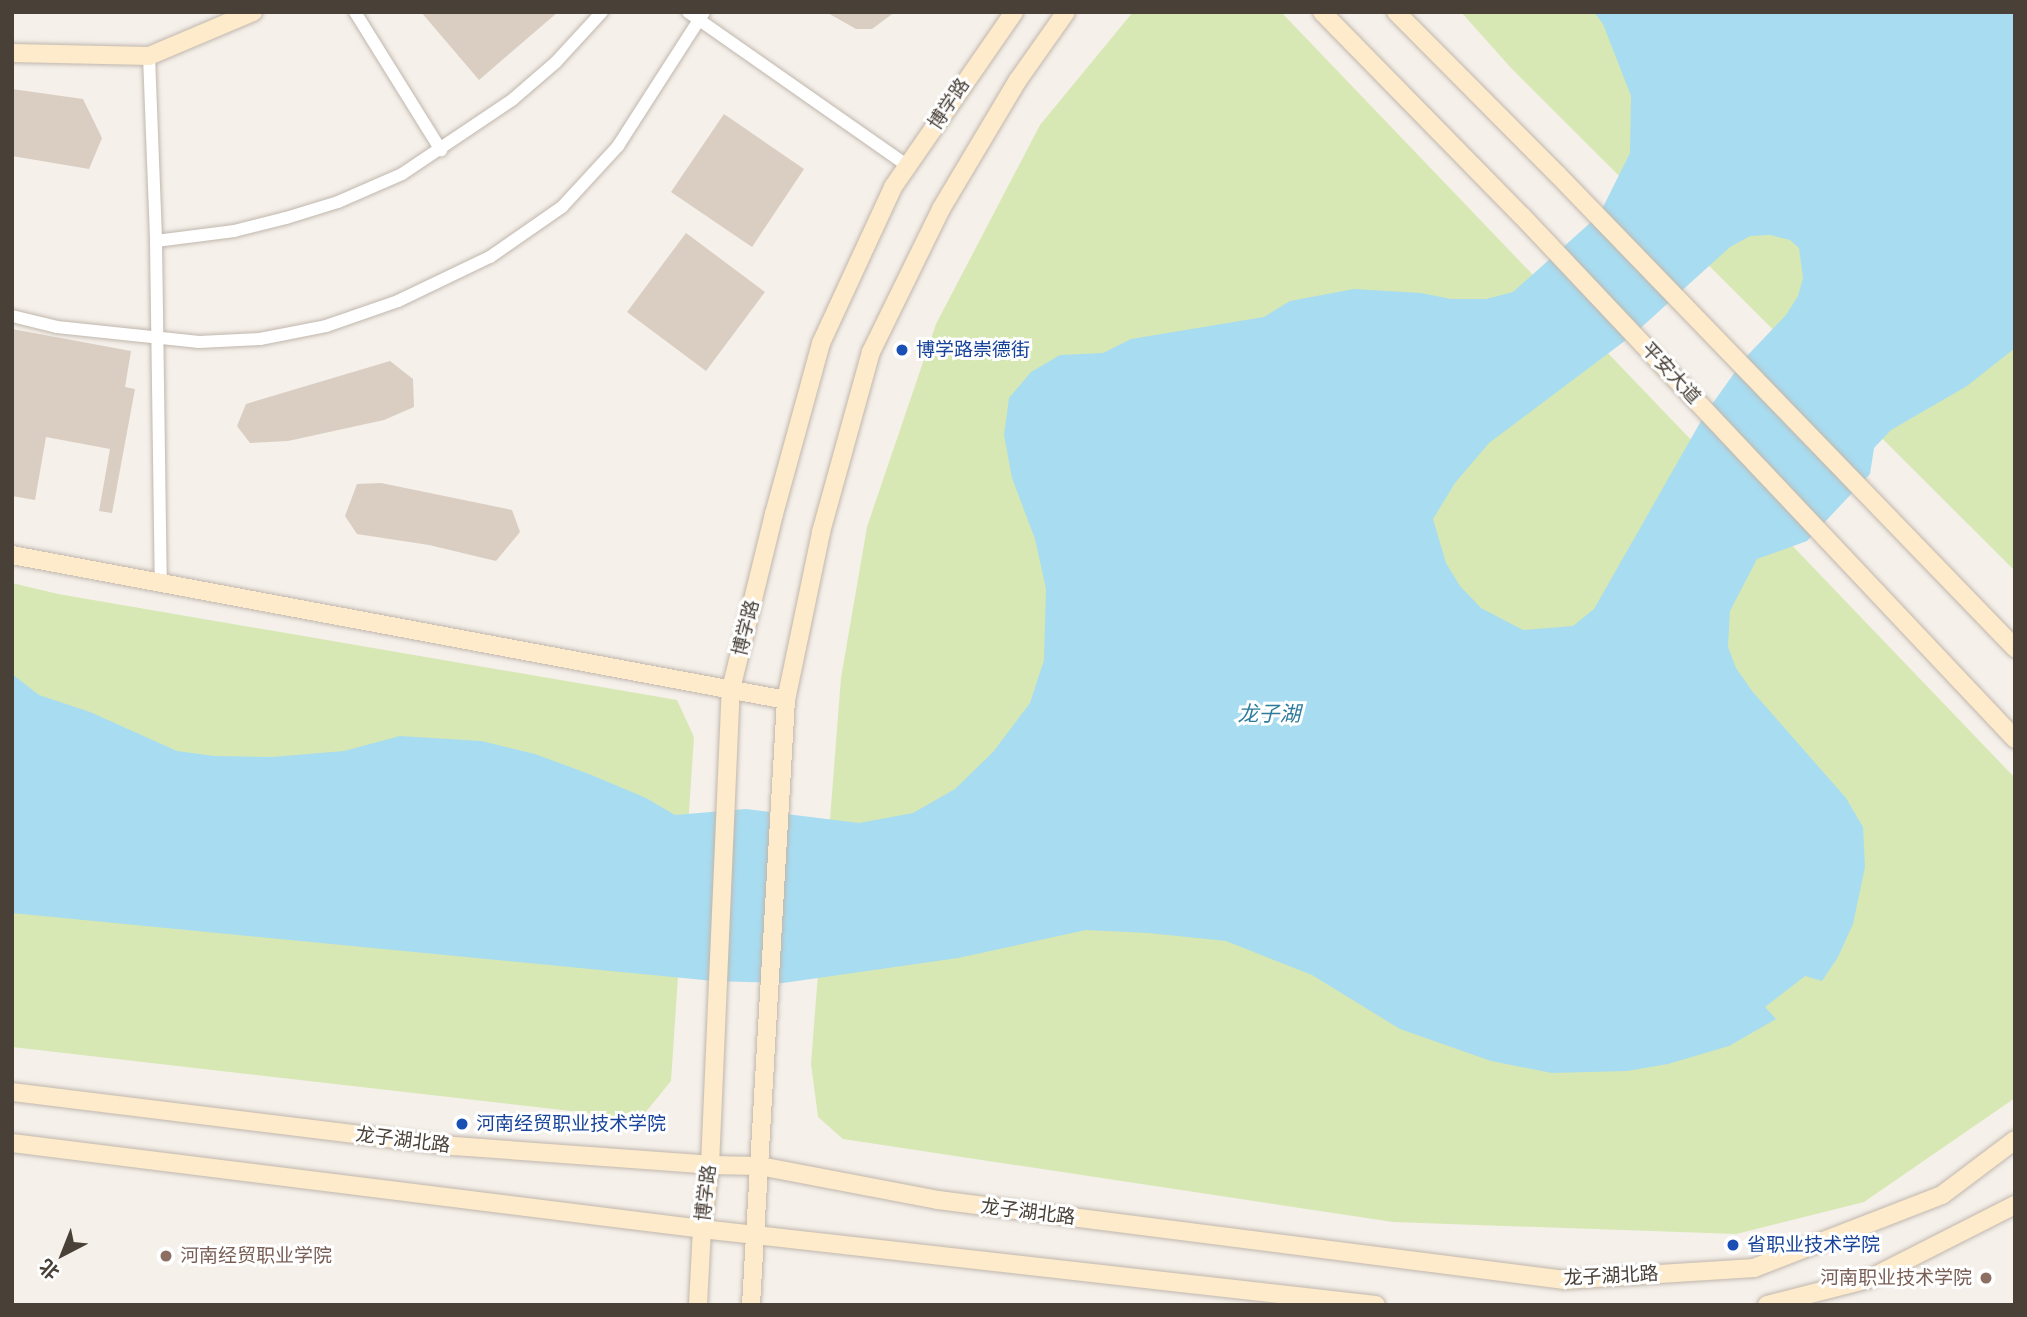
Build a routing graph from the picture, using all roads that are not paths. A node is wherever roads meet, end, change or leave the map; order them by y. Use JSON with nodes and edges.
{"nodes":[{"id":1,"x":253,"y":12,"type":"edge"},
{"id":2,"x":355,"y":12,"type":"edge"},
{"id":3,"x":602,"y":12,"type":"edge"},
{"id":4,"x":688,"y":12,"type":"edge"},
{"id":5,"x":1014,"y":12,"type":"edge"},
{"id":6,"x":1066,"y":12,"type":"edge"},
{"id":7,"x":1322,"y":12,"type":"edge"},
{"id":8,"x":1395,"y":12,"type":"edge"},
{"id":9,"x":702,"y":16,"type":"edge"},
{"id":10,"x":12,"y":52,"type":"edge"},
{"id":11,"x":149,"y":56,"type":"junction"},
{"id":12,"x":441,"y":150,"type":"junction"},
{"id":13,"x":908,"y":166,"type":"junction"},
{"id":14,"x":156,"y":241,"type":"junction"},
{"id":15,"x":12,"y":316,"type":"edge"},
{"id":16,"x":156,"y":339,"type":"junction"},
{"id":17,"x":12,"y":555,"type":"edge"},
{"id":18,"x":161,"y":585,"type":"junction"},
{"id":19,"x":2015,"y":648,"type":"edge"},
{"id":20,"x":731,"y":689,"type":"junction"},
{"id":21,"x":786,"y":701,"type":"junction"},
{"id":22,"x":2015,"y":739,"type":"edge"},
{"id":23,"x":12,"y":1092,"type":"edge"},
{"id":24,"x":2015,"y":1140,"type":"edge"},
{"id":25,"x":12,"y":1143,"type":"edge"},
{"id":26,"x":710,"y":1165,"type":"junction"},
{"id":27,"x":760,"y":1166,"type":"junction"},
{"id":28,"x":2015,"y":1205,"type":"edge"},
{"id":29,"x":702,"y":1229,"type":"junction"},
{"id":30,"x":754,"y":1235,"type":"junction"},
{"id":31,"x":698,"y":1305,"type":"edge"},
{"id":32,"x":751,"y":1305,"type":"edge"},
{"id":33,"x":1376,"y":1305,"type":"edge"},
{"id":34,"x":1767,"y":1305,"type":"edge"}],
"edges":[{"from":1,"to":11,"type":"street"},
{"from":2,"to":12,"type":"street"},
{"from":3,"to":12,"type":"street"},
{"from":4,"to":9,"type":"street"},
{"from":5,"to":13,"type":"street","name":"博学路"},
{"from":6,"to":21,"type":"street"},
{"from":7,"to":22,"type":"street","name":"平安大道"},
{"from":8,"to":19,"type":"street"},
{"from":9,"to":13,"type":"street"},
{"from":9,"to":16,"type":"street"},
{"from":10,"to":11,"type":"street"},
{"from":11,"to":14,"type":"street"},
{"from":12,"to":14,"type":"street"},
{"from":13,"to":20,"type":"street","name":"博学路"},
{"from":14,"to":16,"type":"street"},
{"from":15,"to":16,"type":"street"},
{"from":16,"to":18,"type":"street"},
{"from":17,"to":18,"type":"street"},
{"from":18,"to":20,"type":"street"},
{"from":20,"to":21,"type":"street"},
{"from":20,"to":26,"type":"street","name":"博学路"},
{"from":21,"to":27,"type":"street"},
{"from":23,"to":26,"type":"street","name":"龙子湖北路"},
{"from":24,"to":27,"type":"street","name":"龙子湖北路"},
{"from":25,"to":29,"type":"street"},
{"from":26,"to":27,"type":"street","name":"龙子湖北路"},
{"from":26,"to":29,"type":"street","name":"博学路"},
{"from":27,"to":30,"type":"street"},
{"from":28,"to":34,"type":"street"},
{"from":29,"to":30,"type":"street"},
{"from":29,"to":31,"type":"street","name":"博学路"},
{"from":30,"to":32,"type":"street"},
{"from":30,"to":33,"type":"street"}]}
